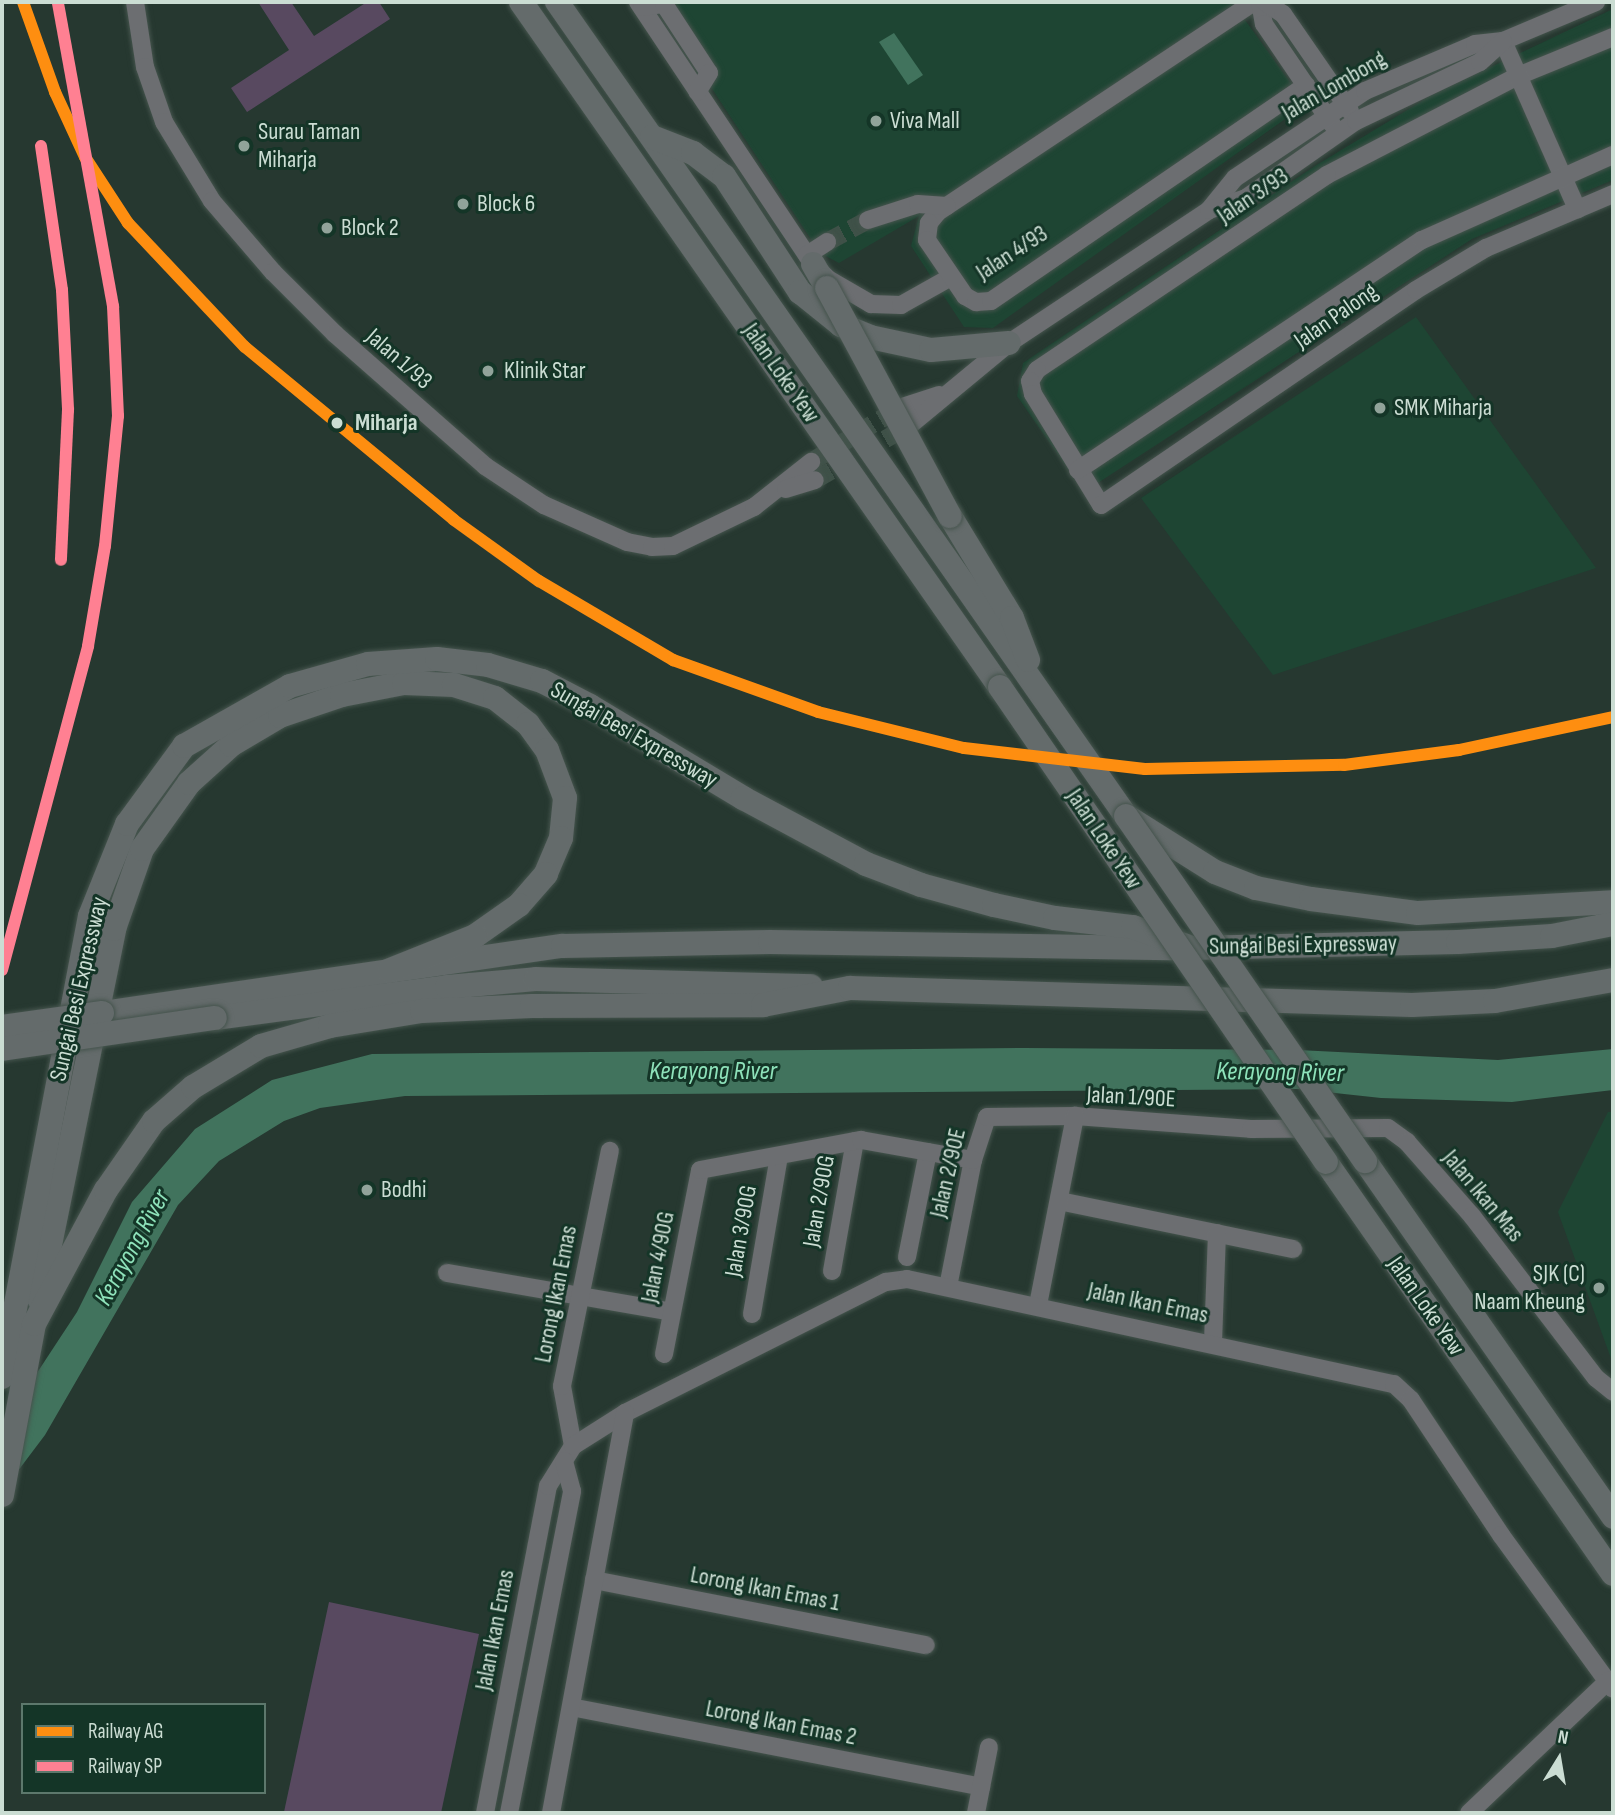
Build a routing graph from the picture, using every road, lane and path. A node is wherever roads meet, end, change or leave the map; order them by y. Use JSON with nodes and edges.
{"nodes":[{"id":1,"x":135,"y":2,"type":"edge"},
{"id":2,"x":521,"y":2,"type":"edge"},
{"id":3,"x":558,"y":2,"type":"edge"},
{"id":4,"x":1254,"y":2,"type":"edge"},
{"id":5,"x":1262,"y":2,"type":"edge"},
{"id":6,"x":1596,"y":2,"type":"edge"},
{"id":7,"x":640,"y":4,"type":"edge"},
{"id":8,"x":1613,"y":37,"type":"edge"},
{"id":9,"x":1503,"y":41,"type":"junction"},
{"id":10,"x":1518,"y":76,"type":"junction"},
{"id":11,"x":1306,"y":85,"type":"junction"},
{"id":12,"x":1345,"y":102,"type":"junction"},
{"id":13,"x":1326,"y":114,"type":"junction"},
{"id":14,"x":1356,"y":121,"type":"junction"},
{"id":15,"x":1338,"y":132,"type":"junction"},
{"id":16,"x":652,"y":137,"type":"junction"},
{"id":17,"x":1613,"y":155,"type":"edge"},
{"id":18,"x":1562,"y":176,"type":"junction"},
{"id":19,"x":1613,"y":194,"type":"edge"},
{"id":20,"x":947,"y":206,"type":"junction"},
{"id":21,"x":1577,"y":209,"type":"junction"},
{"id":22,"x":1209,"y":210,"type":"junction"},
{"id":23,"x":868,"y":220,"type":"tunnel mouth"},
{"id":24,"x":827,"y":242,"type":"tunnel mouth"},
{"id":25,"x":810,"y":260,"type":"junction"},
{"id":26,"x":951,"y":277,"type":"junction"},
{"id":27,"x":1009,"y":343,"type":"junction"},
{"id":28,"x":946,"y":393,"type":"junction"},
{"id":29,"x":899,"y":408,"type":"tunnel mouth"},
{"id":30,"x":910,"y":425,"type":"tunnel mouth"},
{"id":31,"x":1078,"y":470,"type":"junction"},
{"id":32,"x":813,"y":471,"type":"tunnel mouth"},
{"id":33,"x":1101,"y":505,"type":"joint"},
{"id":34,"x":1041,"y":695,"type":"junction"},
{"id":35,"x":1126,"y":816,"type":"junction"},
{"id":36,"x":1613,"y":902,"type":"edge"},
{"id":37,"x":1613,"y":925,"type":"edge"},
{"id":38,"x":1192,"y":948,"type":"junction"},
{"id":39,"x":390,"y":970,"type":"junction"},
{"id":40,"x":1613,"y":980,"type":"edge"},
{"id":41,"x":850,"y":988,"type":"junction"},
{"id":42,"x":216,"y":1007,"type":"junction"},
{"id":43,"x":2,"y":1027,"type":"edge"},
{"id":44,"x":2,"y":1049,"type":"edge"},
{"id":45,"x":1075,"y":1116,"type":"junction"},
{"id":46,"x":1268,"y":1126,"type":"joint"},
{"id":47,"x":855,"y":1141,"type":"junction"},
{"id":48,"x":610,"y":1152,"type":"dead end"},
{"id":49,"x":928,"y":1152,"type":"junction"},
{"id":50,"x":779,"y":1156,"type":"junction"},
{"id":51,"x":973,"y":1160,"type":"junction"},
{"id":52,"x":1059,"y":1200,"type":"junction"},
{"id":53,"x":1217,"y":1233,"type":"junction"},
{"id":54,"x":1293,"y":1249,"type":"dead end"},
{"id":55,"x":907,"y":1257,"type":"dead end"},
{"id":56,"x":831,"y":1271,"type":"dead end"},
{"id":57,"x":447,"y":1273,"type":"dead end"},
{"id":58,"x":948,"y":1287,"type":"junction"},
{"id":59,"x":579,"y":1297,"type":"junction"},
{"id":60,"x":1038,"y":1305,"type":"junction"},
{"id":61,"x":672,"y":1312,"type":"junction"},
{"id":62,"x":752,"y":1314,"type":"dead end"},
{"id":63,"x":34,"y":1324,"type":"junction"},
{"id":64,"x":1213,"y":1342,"type":"junction"},
{"id":65,"x":664,"y":1354,"type":"dead end"},
{"id":66,"x":2,"y":1377,"type":"edge"},
{"id":67,"x":1613,"y":1392,"type":"edge"},
{"id":68,"x":625,"y":1413,"type":"junction"},
{"id":69,"x":569,"y":1454,"type":"junction"},
{"id":70,"x":2,"y":1495,"type":"edge"},
{"id":71,"x":1613,"y":1517,"type":"edge"},
{"id":72,"x":1613,"y":1574,"type":"edge"},
{"id":73,"x":594,"y":1580,"type":"junction"},
{"id":74,"x":926,"y":1646,"type":"dead end"},
{"id":75,"x":1611,"y":1685,"type":"edge"},
{"id":76,"x":571,"y":1707,"type":"junction"},
{"id":77,"x":989,"y":1747,"type":"dead end"},
{"id":78,"x":981,"y":1787,"type":"junction"},
{"id":79,"x":485,"y":1813,"type":"edge"},
{"id":80,"x":509,"y":1813,"type":"edge"},
{"id":81,"x":551,"y":1813,"type":"edge"},
{"id":82,"x":976,"y":1813,"type":"edge"},
{"id":83,"x":1469,"y":1813,"type":"edge"}],
"edges":[{"from":1,"to":32,"type":"street","name":"Jalan 1/93"},
{"from":2,"to":72,"type":"highway","name":"Jalan Loke Yew","bridge":true},
{"from":3,"to":16,"type":"highway","name":"Jalan Loke Yew"},
{"from":4,"to":20,"type":"street","name":"Jalan 4/93"},
{"from":5,"to":11,"type":"street"},
{"from":5,"to":12,"type":"street"},
{"from":6,"to":9,"type":"street","name":"Jalan Lombong"},
{"from":7,"to":25,"type":"street"},
{"from":8,"to":10,"type":"street","name":"Jalan 3/93"},
{"from":9,"to":10,"type":"street"},
{"from":9,"to":12,"type":"street","name":"Jalan Lombong"},
{"from":9,"to":14,"type":"street","name":"Jalan Lombong"},
{"from":10,"to":18,"type":"street"},
{"from":10,"to":31,"type":"street","name":"Jalan 3/93"},
{"from":11,"to":13,"type":"street"},
{"from":11,"to":26,"type":"street","name":"Jalan 4/93"},
{"from":12,"to":13,"type":"street","name":"Jalan Lombong"},
{"from":12,"to":14,"type":"street"},
{"from":13,"to":15,"type":"street"},
{"from":13,"to":22,"type":"street","name":"Jalan Lombong"},
{"from":14,"to":15,"type":"street","name":"Jalan Lombong"},
{"from":15,"to":22,"type":"street","name":"Jalan Lombong"},
{"from":16,"to":27,"type":"highway"},
{"from":16,"to":34,"type":"highway","name":"Jalan Loke Yew"},
{"from":17,"to":18,"type":"street"},
{"from":18,"to":21,"type":"street"},
{"from":18,"to":31,"type":"street"},
{"from":19,"to":21,"type":"street","name":"Jalan Palong"},
{"from":20,"to":23,"type":"street"},
{"from":20,"to":26,"type":"street","name":"Jalan 4/93"},
{"from":21,"to":33,"type":"street","name":"Jalan Palong"},
{"from":22,"to":27,"type":"street","name":"Jalan Lombong"},
{"from":24,"to":25,"type":"street"},
{"from":25,"to":26,"type":"street"},
{"from":25,"to":34,"type":"highway","bridge":true},
{"from":27,"to":28,"type":"street","name":"Jalan Lombong"},
{"from":28,"to":29,"type":"street","name":"Jalan Lombong"},
{"from":28,"to":30,"type":"street","name":"Jalan Lombong"},
{"from":31,"to":33,"type":"street","name":"Jalan 3/93"},
{"from":34,"to":35,"type":"highway","name":"Jalan Loke Yew"},
{"from":35,"to":36,"type":"highway"},
{"from":35,"to":71,"type":"highway","name":"Jalan Loke Yew","bridge":true},
{"from":37,"to":38,"type":"highway","name":"Sungai Besi Expressway"},
{"from":38,"to":39,"type":"highway"},
{"from":38,"to":66,"type":"highway","name":"Sungai Besi Expressway"},
{"from":39,"to":42,"type":"highway"},
{"from":39,"to":63,"type":"highway"},
{"from":40,"to":41,"type":"highway"},
{"from":41,"to":42,"type":"highway"},
{"from":41,"to":63,"type":"highway"},
{"from":42,"to":43,"type":"highway","bridge":true},
{"from":42,"to":44,"type":"highway","bridge":true},
{"from":45,"to":46,"type":"street","name":"Jalan 1/90E"},
{"from":45,"to":51,"type":"street","name":"Jalan 2/90E"},
{"from":45,"to":52,"type":"street","name":"Jalan 1/90E"},
{"from":46,"to":67,"type":"street","name":"Jalan Ikan Mas"},
{"from":47,"to":49,"type":"street"},
{"from":47,"to":50,"type":"street"},
{"from":47,"to":56,"type":"street","name":"Jalan 2/90G"},
{"from":48,"to":59,"type":"street","name":"Lorong Ikan Emas"},
{"from":49,"to":51,"type":"street"},
{"from":49,"to":55,"type":"street"},
{"from":50,"to":61,"type":"street","name":"Jalan 4/90G"},
{"from":50,"to":62,"type":"street","name":"Jalan 3/90G"},
{"from":51,"to":58,"type":"street","name":"Jalan 2/90E"},
{"from":52,"to":53,"type":"street"},
{"from":52,"to":60,"type":"street","name":"Jalan 1/90E"},
{"from":53,"to":54,"type":"street"},
{"from":53,"to":64,"type":"street"},
{"from":57,"to":59,"type":"street"},
{"from":58,"to":60,"type":"street","name":"Jalan Ikan Emas"},
{"from":58,"to":68,"type":"street","name":"Jalan Ikan Emas"},
{"from":59,"to":61,"type":"street"},
{"from":59,"to":69,"type":"street","name":"Lorong Ikan Emas"},
{"from":60,"to":64,"type":"street","name":"Jalan Ikan Emas"},
{"from":61,"to":65,"type":"street","name":"Jalan 4/90G"},
{"from":63,"to":70,"type":"highway"},
{"from":64,"to":75,"type":"street","name":"Jalan Ikan Emas"},
{"from":68,"to":69,"type":"street","name":"Jalan Ikan Emas"},
{"from":68,"to":73,"type":"street"},
{"from":69,"to":79,"type":"street","name":"Jalan Ikan Emas"},
{"from":69,"to":80,"type":"street","name":"Jalan Ikan Emas"},
{"from":73,"to":74,"type":"street","name":"Lorong Ikan Emas 1"},
{"from":73,"to":76,"type":"street"},
{"from":75,"to":83,"type":"street"},
{"from":76,"to":78,"type":"street","name":"Lorong Ikan Emas 2"},
{"from":76,"to":81,"type":"street"},
{"from":77,"to":78,"type":"street"},
{"from":78,"to":82,"type":"street"}]}
